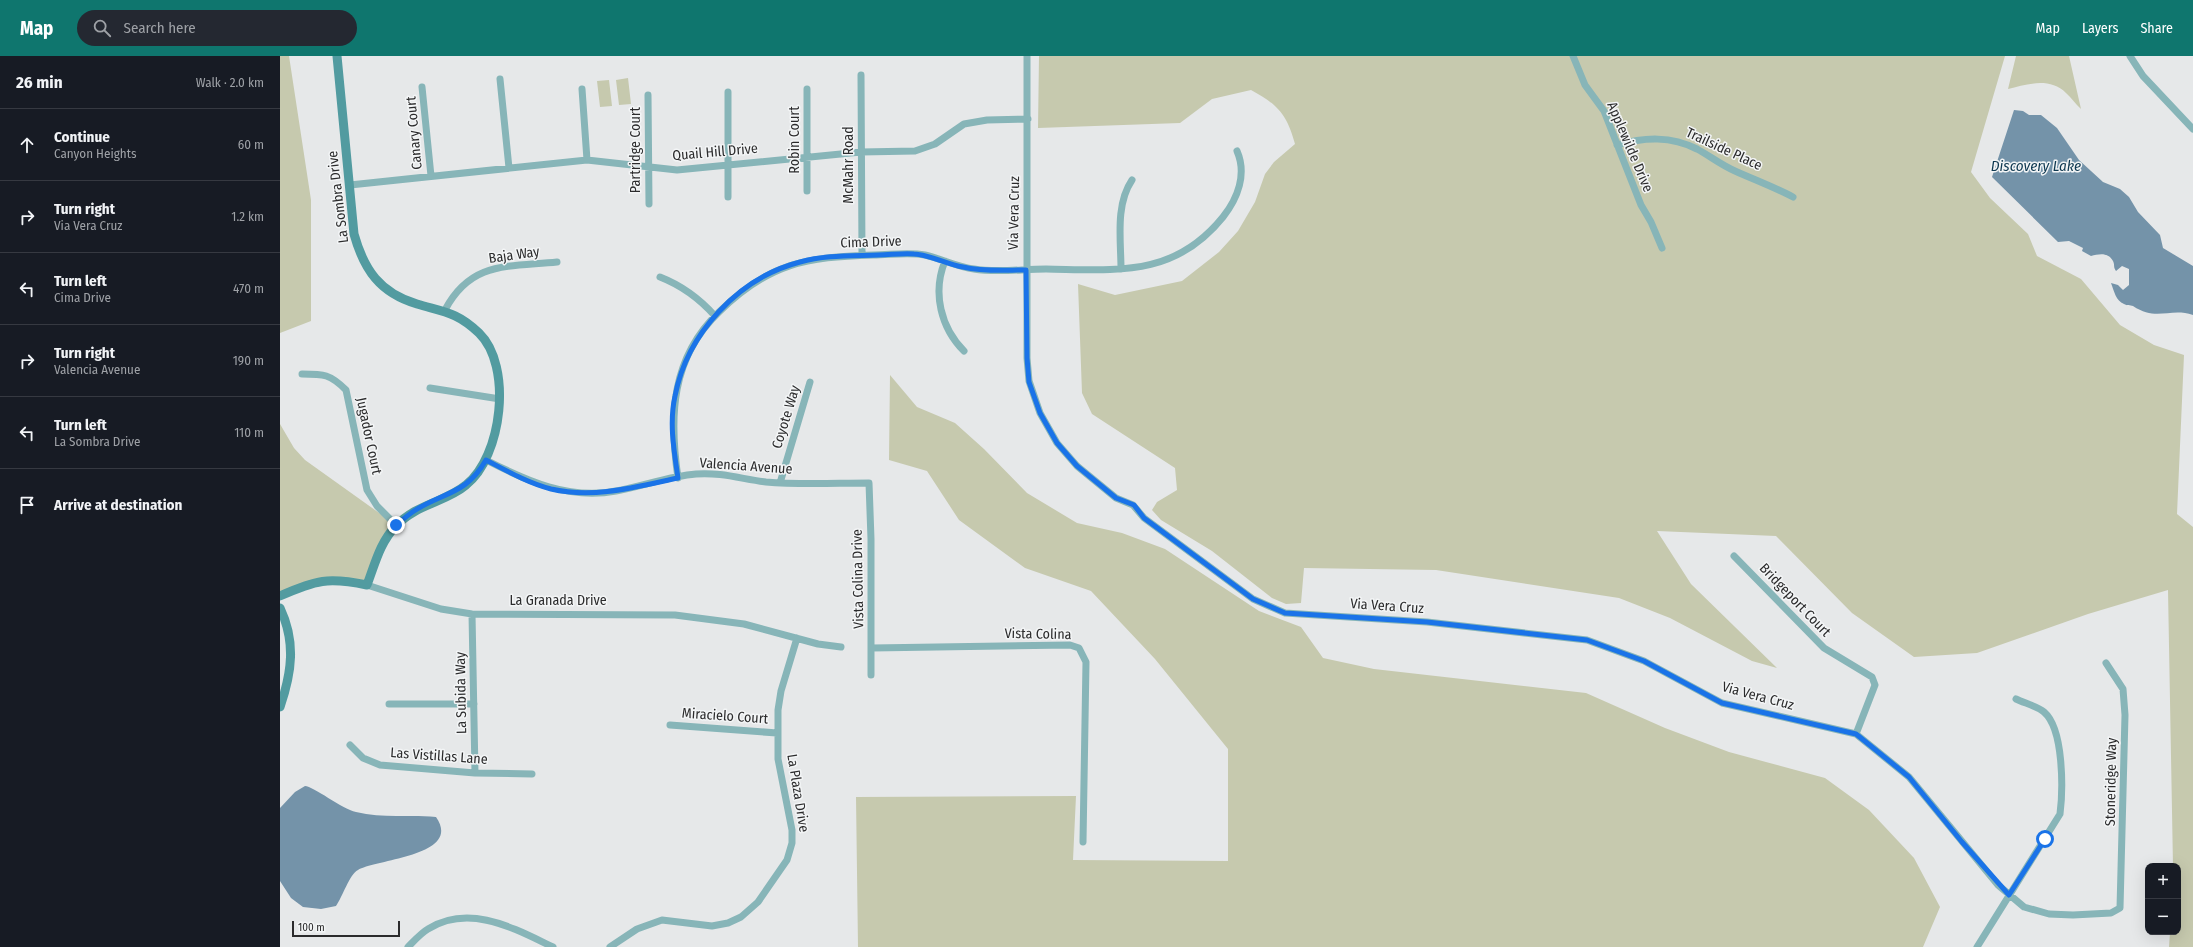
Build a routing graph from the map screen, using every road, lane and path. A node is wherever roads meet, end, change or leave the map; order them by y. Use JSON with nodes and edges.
{"nodes":[{"id":1,"x":337,"y":56,"type":"edge"},
{"id":2,"x":1027,"y":56,"type":"edge"},
{"id":3,"x":1573,"y":56,"type":"edge"},
{"id":4,"x":2130,"y":56,"type":"edge"},
{"id":5,"x":861,"y":75,"type":"dead end"},
{"id":6,"x":500,"y":79,"type":"dead end"},
{"id":7,"x":422,"y":87,"type":"dead end"},
{"id":8,"x":582,"y":89,"type":"dead end"},
{"id":9,"x":807,"y":89,"type":"dead end"},
{"id":10,"x":728,"y":92,"type":"dead end"},
{"id":11,"x":648,"y":95,"type":"dead end"},
{"id":12,"x":1028,"y":119,"type":"junction"},
{"id":13,"x":2193,"y":129,"type":"edge"},
{"id":14,"x":1617,"y":145,"type":"junction"},
{"id":15,"x":1237,"y":151,"type":"dead end"},
{"id":16,"x":861,"y":152,"type":"junction"},
{"id":17,"x":807,"y":157,"type":"junction"},
{"id":18,"x":587,"y":160,"type":"junction"},
{"id":19,"x":728,"y":165,"type":"junction"},
{"id":20,"x":509,"y":168,"type":"junction"},
{"id":21,"x":648,"y":168,"type":"junction"},
{"id":22,"x":431,"y":176,"type":"junction"},
{"id":23,"x":1132,"y":180,"type":"dead end"},
{"id":24,"x":350,"y":185,"type":"junction"},
{"id":25,"x":807,"y":191,"type":"dead end"},
{"id":26,"x":728,"y":197,"type":"dead end"},
{"id":27,"x":1793,"y":197,"type":"dead end"},
{"id":28,"x":649,"y":204,"type":"dead end"},
{"id":29,"x":1662,"y":248,"type":"dead end"},
{"id":30,"x":862,"y":255,"type":"junction"},
{"id":31,"x":944,"y":261,"type":"junction"},
{"id":32,"x":557,"y":262,"type":"dead end"},
{"id":33,"x":1121,"y":269,"type":"junction"},
{"id":34,"x":1026,"y":270,"type":"junction"},
{"id":35,"x":660,"y":277,"type":"dead end"},
{"id":36,"x":445,"y":310,"type":"junction"},
{"id":37,"x":714,"y":316,"type":"junction"},
{"id":38,"x":964,"y":351,"type":"dead end"},
{"id":39,"x":302,"y":374,"type":"dead end"},
{"id":40,"x":810,"y":382,"type":"dead end"},
{"id":41,"x":430,"y":388,"type":"dead end"},
{"id":42,"x":500,"y":399,"type":"junction"},
{"id":43,"x":486,"y":460,"type":"junction"},
{"id":44,"x":678,"y":478,"type":"junction"},
{"id":45,"x":780,"y":482,"type":"junction"},
{"id":46,"x":869,"y":482,"type":"joint"},
{"id":47,"x":396,"y":525,"type":"junction"},
{"id":48,"x":1734,"y":556,"type":"dead end"},
{"id":49,"x":367,"y":585,"type":"junction"},
{"id":50,"x":280,"y":596,"type":"edge"},
{"id":51,"x":280,"y":608,"type":"edge"},
{"id":52,"x":472,"y":614,"type":"junction"},
{"id":53,"x":796,"y":638,"type":"junction"},
{"id":54,"x":841,"y":647,"type":"dead end"},
{"id":55,"x":872,"y":648,"type":"junction"},
{"id":56,"x":2106,"y":663,"type":"dead end"},
{"id":57,"x":871,"y":675,"type":"dead end"},
{"id":58,"x":2016,"y":699,"type":"dead end"},
{"id":59,"x":389,"y":704,"type":"dead end"},
{"id":60,"x":474,"y":704,"type":"junction"},
{"id":61,"x":280,"y":707,"type":"edge"},
{"id":62,"x":670,"y":725,"type":"dead end"},
{"id":63,"x":777,"y":733,"type":"junction"},
{"id":64,"x":1856,"y":734,"type":"junction"},
{"id":65,"x":350,"y":746,"type":"dead end"},
{"id":66,"x":475,"y":773,"type":"junction"},
{"id":67,"x":532,"y":774,"type":"dead end"},
{"id":68,"x":1083,"y":842,"type":"dead end"},
{"id":69,"x":2009,"y":895,"type":"junction"},
{"id":70,"x":2120,"y":908,"type":"joint"},
{"id":71,"x":408,"y":947,"type":"edge"},
{"id":72,"x":553,"y":947,"type":"edge"},
{"id":73,"x":610,"y":947,"type":"edge"},
{"id":74,"x":1977,"y":947,"type":"edge"}],
"edges":[{"from":1,"to":24,"type":"street","name":"La Sombra Drive"},
{"from":2,"to":12,"type":"street","name":"Via Vera Cruz"},
{"from":3,"to":14,"type":"street","name":"Applewilde Drive"},
{"from":4,"to":13,"type":"street"},
{"from":5,"to":16,"type":"street","name":"McMahr Road"},
{"from":6,"to":20,"type":"street"},
{"from":7,"to":22,"type":"street","name":"Canary Court"},
{"from":8,"to":18,"type":"street"},
{"from":9,"to":17,"type":"street","name":"Robin Court"},
{"from":10,"to":19,"type":"street"},
{"from":11,"to":21,"type":"street","name":"Partridge Court"},
{"from":12,"to":16,"type":"street","name":"Quail Hill Drive"},
{"from":12,"to":34,"type":"street","name":"Via Vera Cruz"},
{"from":14,"to":27,"type":"street","name":"Trailside Place"},
{"from":14,"to":29,"type":"street","name":"Applewilde Drive"},
{"from":15,"to":33,"type":"street","name":"Cima Drive"},
{"from":16,"to":17,"type":"street","name":"Quail Hill Drive"},
{"from":16,"to":30,"type":"street","name":"McMahr Road"},
{"from":17,"to":19,"type":"street","name":"Quail Hill Drive"},
{"from":17,"to":25,"type":"street","name":"Robin Court"},
{"from":18,"to":20,"type":"street","name":"Quail Hill Drive"},
{"from":18,"to":21,"type":"street","name":"Quail Hill Drive"},
{"from":19,"to":21,"type":"street","name":"Quail Hill Drive"},
{"from":19,"to":26,"type":"street"},
{"from":20,"to":22,"type":"street","name":"Quail Hill Drive"},
{"from":21,"to":28,"type":"street","name":"Partridge Court"},
{"from":22,"to":24,"type":"street","name":"Quail Hill Drive"},
{"from":23,"to":33,"type":"street"},
{"from":24,"to":36,"type":"street","name":"La Sombra Drive"},
{"from":30,"to":31,"type":"street","name":"Cima Drive"},
{"from":30,"to":37,"type":"street","name":"Cima Drive"},
{"from":31,"to":34,"type":"street","name":"Cima Drive"},
{"from":31,"to":38,"type":"street"},
{"from":32,"to":36,"type":"street","name":"Baja Way"},
{"from":33,"to":34,"type":"street","name":"Cima Drive"},
{"from":34,"to":64,"type":"street","name":"Via Vera Cruz"},
{"from":35,"to":37,"type":"street"},
{"from":36,"to":42,"type":"street","name":"La Sombra Drive"},
{"from":37,"to":44,"type":"street","name":"Cima Drive"},
{"from":39,"to":47,"type":"street","name":"Jugador Court"},
{"from":40,"to":45,"type":"street","name":"Coyote Way"},
{"from":41,"to":42,"type":"street"},
{"from":42,"to":43,"type":"street","name":"La Sombra Drive"},
{"from":43,"to":44,"type":"street","name":"Valencia Avenue"},
{"from":43,"to":47,"type":"street","name":"La Sombra Drive"},
{"from":44,"to":45,"type":"street","name":"Valencia Avenue"},
{"from":45,"to":46,"type":"street","name":"Valencia Avenue"},
{"from":46,"to":55,"type":"street","name":"Vista Colina Drive"},
{"from":47,"to":49,"type":"street","name":"La Sombra Drive"},
{"from":48,"to":64,"type":"street","name":"Bridgeport Court"},
{"from":49,"to":50,"type":"street","name":"La Granada Drive"},
{"from":49,"to":52,"type":"street","name":"La Granada Drive"},
{"from":51,"to":61,"type":"street"},
{"from":52,"to":53,"type":"street","name":"La Granada Drive"},
{"from":52,"to":60,"type":"street","name":"La Subida Way"},
{"from":53,"to":54,"type":"street","name":"La Granada Drive"},
{"from":53,"to":63,"type":"street","name":"La Plaza Drive"},
{"from":55,"to":57,"type":"street","name":"Vista Colina Drive"},
{"from":55,"to":68,"type":"street","name":"Vista Colina"},
{"from":56,"to":70,"type":"street","name":"Stoneridge Way"},
{"from":58,"to":69,"type":"street"},
{"from":59,"to":60,"type":"street"},
{"from":60,"to":66,"type":"street","name":"La Subida Way"},
{"from":62,"to":63,"type":"street","name":"Miracielo Court"},
{"from":63,"to":73,"type":"street","name":"La Plaza Drive"},
{"from":64,"to":69,"type":"street","name":"Via Vera Cruz"},
{"from":65,"to":66,"type":"street","name":"Las Vistillas Lane"},
{"from":66,"to":67,"type":"street","name":"Las Vistillas Lane"},
{"from":69,"to":70,"type":"street","name":"Via Vera Cruz"},
{"from":69,"to":74,"type":"street"},
{"from":71,"to":72,"type":"street"}]}
